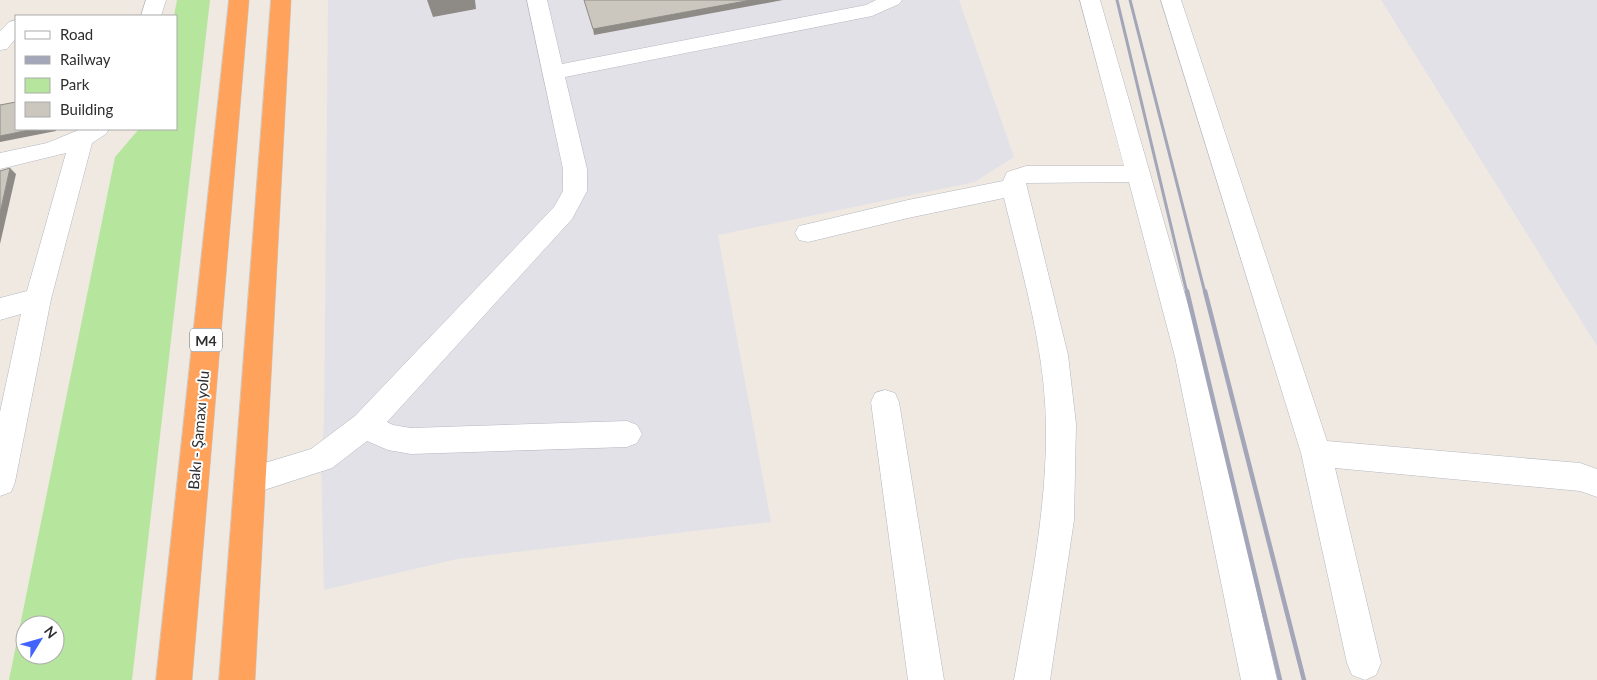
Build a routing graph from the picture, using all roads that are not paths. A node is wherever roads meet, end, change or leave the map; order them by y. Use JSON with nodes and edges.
{"nodes":[{"id":1,"x":156,"y":0,"type":"edge"},
{"id":2,"x":239,"y":0,"type":"edge"},
{"id":3,"x":281,"y":0,"type":"edge"},
{"id":4,"x":537,"y":0,"type":"edge"},
{"id":5,"x":892,"y":0,"type":"edge"},
{"id":6,"x":1090,"y":0,"type":"edge"},
{"id":7,"x":1171,"y":0,"type":"edge"},
{"id":8,"x":151,"y":15,"type":"edge"},
{"id":9,"x":15,"y":27,"type":"edge"},
{"id":10,"x":0,"y":44,"type":"edge"},
{"id":11,"x":554,"y":72,"type":"junction"},
{"id":12,"x":90,"y":134,"type":"edge"},
{"id":13,"x":0,"y":161,"type":"edge"},
{"id":14,"x":1137,"y":174,"type":"junction"},
{"id":15,"x":1014,"y":187,"type":"junction"},
{"id":16,"x":808,"y":232,"type":"dead end"},
{"id":17,"x":38,"y":299,"type":"junction"},
{"id":18,"x":0,"y":309,"type":"edge"},
{"id":19,"x":885,"y":402,"type":"dead end"},
{"id":20,"x":365,"y":426,"type":"junction"},
{"id":21,"x":627,"y":434,"type":"dead end"},
{"id":22,"x":1316,"y":453,"type":"junction"},
{"id":23,"x":249,"y":481,"type":"junction"},
{"id":24,"x":0,"y":482,"type":"edge"},
{"id":25,"x":1597,"y":483,"type":"edge"},
{"id":26,"x":1364,"y":663,"type":"dead end"},
{"id":27,"x":174,"y":680,"type":"edge"},
{"id":28,"x":237,"y":680,"type":"edge"},
{"id":29,"x":926,"y":680,"type":"edge"},
{"id":30,"x":1032,"y":680,"type":"edge"},
{"id":31,"x":1259,"y":680,"type":"edge"}],
"edges":[{"from":1,"to":8,"type":"street"},
{"from":2,"to":27,"type":"highway","name":"Bakı - Şamaxı yolu","number":"M4"},
{"from":3,"to":23,"type":"highway"},
{"from":4,"to":11,"type":"street"},
{"from":5,"to":11,"type":"street"},
{"from":6,"to":14,"type":"street"},
{"from":7,"to":22,"type":"street"},
{"from":9,"to":10,"type":"street"},
{"from":11,"to":20,"type":"street"},
{"from":12,"to":13,"type":"street"},
{"from":12,"to":17,"type":"street"},
{"from":14,"to":15,"type":"street"},
{"from":14,"to":31,"type":"street"},
{"from":15,"to":16,"type":"street"},
{"from":15,"to":30,"type":"street"},
{"from":17,"to":18,"type":"street"},
{"from":17,"to":24,"type":"street"},
{"from":19,"to":29,"type":"street"},
{"from":20,"to":21,"type":"street"},
{"from":20,"to":23,"type":"street"},
{"from":22,"to":25,"type":"street"},
{"from":22,"to":26,"type":"street"},
{"from":23,"to":28,"type":"highway"}]}
